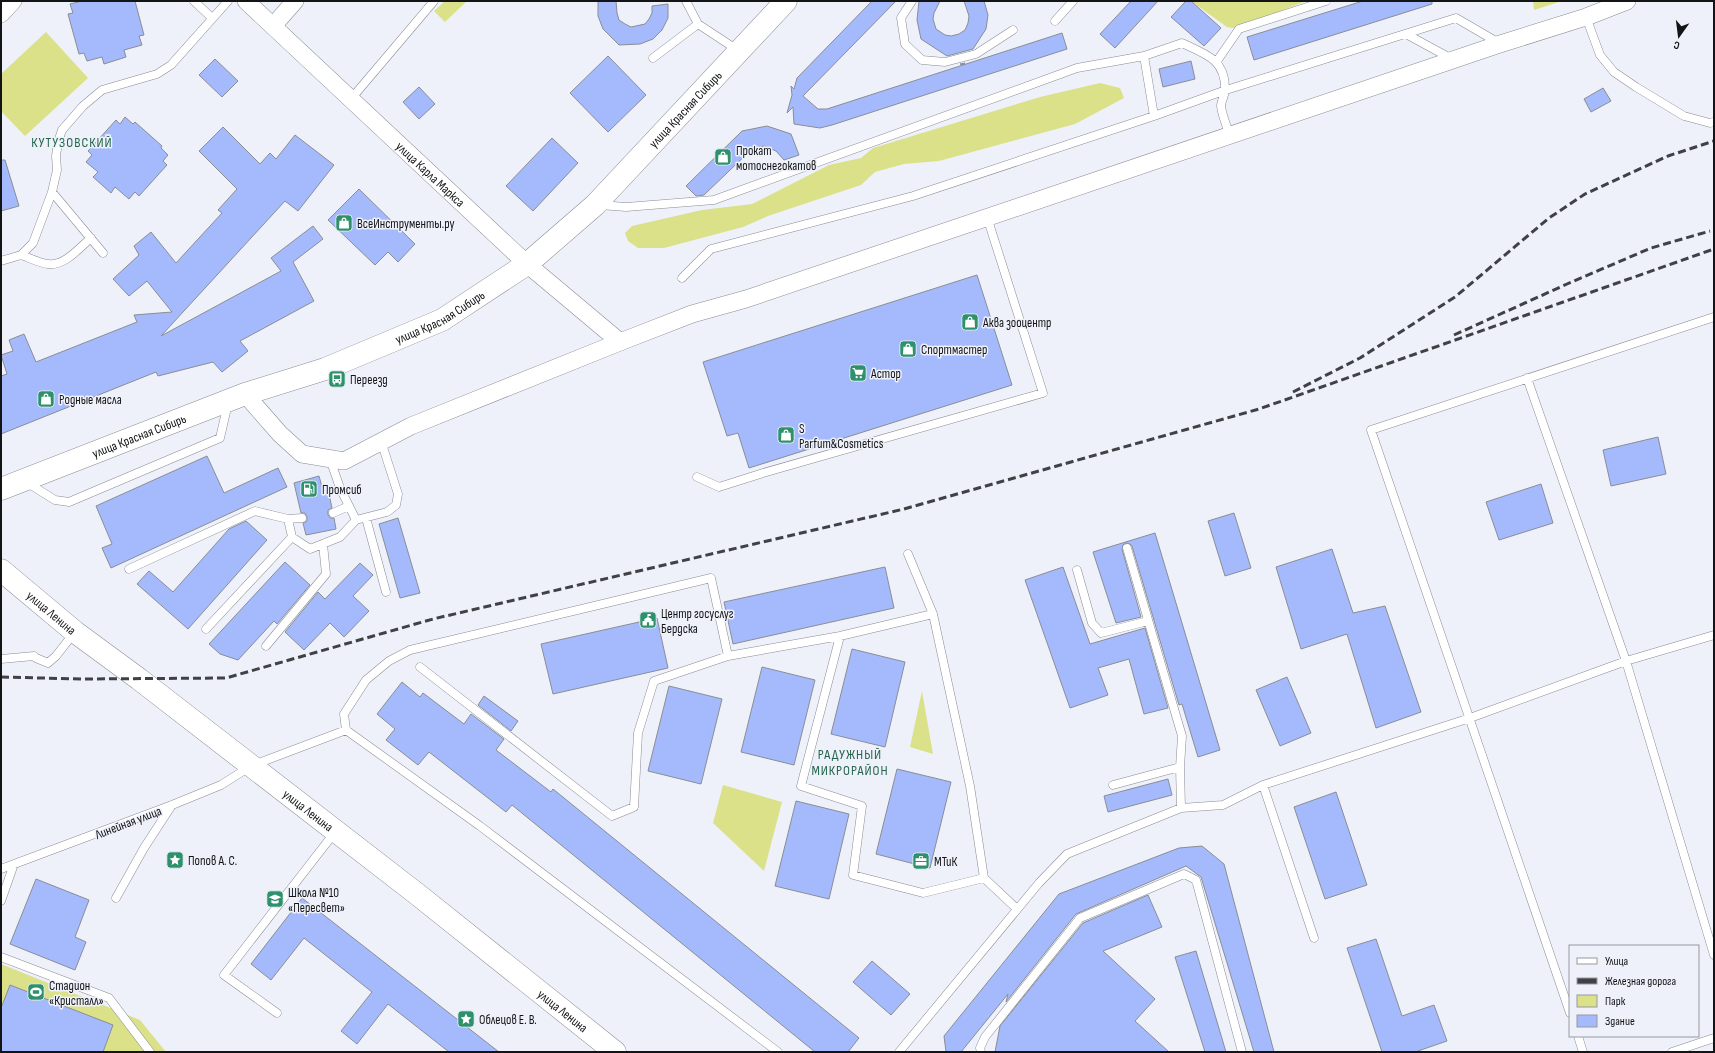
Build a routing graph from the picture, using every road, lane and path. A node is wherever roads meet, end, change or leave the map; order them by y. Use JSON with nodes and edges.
{"nodes":[{"id":1,"x":13,"y":1,"type":"edge"},
{"id":2,"x":194,"y":1,"type":"edge"},
{"id":3,"x":228,"y":1,"type":"edge"},
{"id":4,"x":246,"y":1,"type":"edge"},
{"id":5,"x":295,"y":1,"type":"edge"},
{"id":6,"x":434,"y":1,"type":"edge"},
{"id":7,"x":686,"y":1,"type":"edge"},
{"id":8,"x":786,"y":1,"type":"edge"},
{"id":9,"x":912,"y":1,"type":"edge"},
{"id":10,"x":1073,"y":1,"type":"edge"},
{"id":11,"x":1326,"y":1,"type":"edge"},
{"id":12,"x":1627,"y":1,"type":"edge"},
{"id":13,"x":1,"y":14,"type":"edge"},
{"id":14,"x":1586,"y":17,"type":"junction"},
{"id":15,"x":212,"y":18,"type":"junction"},
{"id":16,"x":1055,"y":21,"type":"dead end"},
{"id":17,"x":698,"y":24,"type":"junction"},
{"id":18,"x":273,"y":26,"type":"junction"},
{"id":19,"x":1013,"y":30,"type":"dead end"},
{"id":20,"x":1406,"y":34,"type":"junction"},
{"id":21,"x":1500,"y":44,"type":"junction"},
{"id":22,"x":740,"y":51,"type":"junction"},
{"id":23,"x":1144,"y":56,"type":"junction"},
{"id":24,"x":653,"y":58,"type":"dead end"},
{"id":25,"x":1454,"y":60,"type":"junction"},
{"id":26,"x":1217,"y":62,"type":"junction"},
{"id":27,"x":1226,"y":90,"type":"junction"},
{"id":28,"x":351,"y":99,"type":"junction"},
{"id":29,"x":1154,"y":116,"type":"junction"},
{"id":30,"x":1714,"y":122,"type":"edge"},
{"id":31,"x":1230,"y":136,"type":"junction"},
{"id":32,"x":52,"y":192,"type":"junction"},
{"id":33,"x":595,"y":205,"type":"junction"},
{"id":34,"x":987,"y":217,"type":"junction"},
{"id":35,"x":90,"y":238,"type":"junction"},
{"id":36,"x":103,"y":253,"type":"dead end"},
{"id":37,"x":21,"y":255,"type":"junction"},
{"id":38,"x":1,"y":261,"type":"edge"},
{"id":39,"x":526,"y":264,"type":"junction"},
{"id":40,"x":682,"y":278,"type":"dead end"},
{"id":41,"x":1714,"y":317,"type":"edge"},
{"id":42,"x":620,"y":342,"type":"junction"},
{"id":43,"x":1527,"y":378,"type":"junction"},
{"id":44,"x":237,"y":397,"type":"junction"},
{"id":45,"x":381,"y":442,"type":"junction"},
{"id":46,"x":330,"y":459,"type":"junction"},
{"id":47,"x":697,"y":477,"type":"dead end"},
{"id":48,"x":24,"y":480,"type":"junction"},
{"id":49,"x":1,"y":489,"type":"edge"},
{"id":50,"x":349,"y":506,"type":"junction"},
{"id":51,"x":333,"y":513,"type":"dead end"},
{"id":52,"x":302,"y":518,"type":"dead end"},
{"id":53,"x":366,"y":518,"type":"junction"},
{"id":54,"x":288,"y":519,"type":"junction"},
{"id":55,"x":356,"y":520,"type":"junction"},
{"id":56,"x":292,"y":536,"type":"junction"},
{"id":57,"x":323,"y":544,"type":"junction"},
{"id":58,"x":1127,"y":548,"type":"dead end"},
{"id":59,"x":908,"y":554,"type":"dead end"},
{"id":60,"x":129,"y":569,"type":"dead end"},
{"id":61,"x":1,"y":570,"type":"edge"},
{"id":62,"x":1077,"y":570,"type":"dead end"},
{"id":63,"x":386,"y":592,"type":"dead end"},
{"id":64,"x":933,"y":614,"type":"junction"},
{"id":65,"x":1148,"y":621,"type":"junction"},
{"id":66,"x":206,"y":629,"type":"dead end"},
{"id":67,"x":75,"y":632,"type":"junction"},
{"id":68,"x":1714,"y":635,"type":"edge"},
{"id":69,"x":840,"y":636,"type":"junction"},
{"id":70,"x":266,"y":646,"type":"dead end"},
{"id":71,"x":728,"y":656,"type":"junction"},
{"id":72,"x":1,"y":659,"type":"edge"},
{"id":73,"x":1626,"y":661,"type":"junction"},
{"id":74,"x":420,"y":667,"type":"dead end"},
{"id":75,"x":1470,"y":718,"type":"junction"},
{"id":76,"x":346,"y":730,"type":"junction"},
{"id":77,"x":252,"y":766,"type":"junction"},
{"id":78,"x":1180,"y":767,"type":"junction"},
{"id":79,"x":1113,"y":785,"type":"dead end"},
{"id":80,"x":1263,"y":785,"type":"junction"},
{"id":81,"x":172,"y":805,"type":"junction"},
{"id":82,"x":1181,"y":808,"type":"junction"},
{"id":83,"x":336,"y":831,"type":"junction"},
{"id":84,"x":14,"y":864,"type":"junction"},
{"id":85,"x":1,"y":869,"type":"edge"},
{"id":86,"x":984,"y":878,"type":"junction"},
{"id":87,"x":116,"y":898,"type":"dead end"},
{"id":88,"x":1,"y":901,"type":"edge"},
{"id":89,"x":1017,"y":909,"type":"junction"},
{"id":90,"x":1314,"y":938,"type":"dead end"},
{"id":91,"x":1714,"y":955,"type":"edge"},
{"id":92,"x":1,"y":957,"type":"edge"},
{"id":93,"x":1569,"y":1010,"type":"edge"},
{"id":94,"x":277,"y":1013,"type":"dead end"},
{"id":95,"x":1578,"y":1037,"type":"edge"},
{"id":96,"x":1714,"y":1038,"type":"edge"},
{"id":97,"x":150,"y":1052,"type":"edge"},
{"id":98,"x":615,"y":1052,"type":"edge"},
{"id":99,"x":778,"y":1052,"type":"edge"},
{"id":100,"x":899,"y":1052,"type":"edge"},
{"id":101,"x":981,"y":1052,"type":"edge"},
{"id":102,"x":1242,"y":1052,"type":"edge"},
{"id":103,"x":1583,"y":1052,"type":"edge"},
{"id":104,"x":1672,"y":1052,"type":"edge"}],
"edges":[{"from":1,"to":13,"type":"street"},
{"from":2,"to":15,"type":"lane"},
{"from":3,"to":15,"type":"lane"},
{"from":4,"to":18,"type":"street","name":"улица Карла Маркса"},
{"from":5,"to":18,"type":"street"},
{"from":6,"to":28,"type":"lane"},
{"from":7,"to":17,"type":"lane"},
{"from":8,"to":22,"type":"main road","name":"улица Красная Сибирь"},
{"from":9,"to":19,"type":"lane"},
{"from":10,"to":16,"type":"lane"},
{"from":11,"to":26,"type":"lane"},
{"from":12,"to":14,"type":"street"},
{"from":14,"to":21,"type":"street"},
{"from":14,"to":30,"type":"lane"},
{"from":15,"to":32,"type":"lane"},
{"from":17,"to":22,"type":"lane"},
{"from":17,"to":24,"type":"lane"},
{"from":18,"to":28,"type":"street","name":"улица Карла Маркса"},
{"from":20,"to":21,"type":"lane"},
{"from":20,"to":25,"type":"lane"},
{"from":20,"to":27,"type":"lane"},
{"from":21,"to":25,"type":"street"},
{"from":22,"to":33,"type":"main road","name":"улица Красная Сибирь"},
{"from":23,"to":26,"type":"lane"},
{"from":23,"to":29,"type":"lane"},
{"from":23,"to":33,"type":"lane"},
{"from":25,"to":31,"type":"street"},
{"from":26,"to":27,"type":"lane"},
{"from":27,"to":29,"type":"lane"},
{"from":27,"to":31,"type":"lane"},
{"from":28,"to":39,"type":"street","name":"улица Карла Маркса"},
{"from":29,"to":40,"type":"lane"},
{"from":31,"to":34,"type":"street"},
{"from":32,"to":35,"type":"lane"},
{"from":32,"to":37,"type":"lane"},
{"from":33,"to":39,"type":"main road","name":"улица Красная Сибирь"},
{"from":34,"to":42,"type":"street"},
{"from":34,"to":47,"type":"lane"},
{"from":35,"to":36,"type":"lane"},
{"from":35,"to":37,"type":"lane"},
{"from":37,"to":38,"type":"lane"},
{"from":39,"to":42,"type":"street","name":"улица Карла Маркса"},
{"from":39,"to":44,"type":"main road","name":"улица Красная Сибирь"},
{"from":41,"to":43,"type":"lane"},
{"from":42,"to":45,"type":"street"},
{"from":43,"to":73,"type":"lane"},
{"from":43,"to":75,"type":"lane"},
{"from":44,"to":46,"type":"street"},
{"from":44,"to":48,"type":"main road","name":"улица Красная Сибирь"},
{"from":44,"to":48,"type":"lane"},
{"from":45,"to":46,"type":"street"},
{"from":45,"to":53,"type":"lane"},
{"from":46,"to":50,"type":"lane"},
{"from":48,"to":49,"type":"main road","name":"улица Красная Сибирь"},
{"from":50,"to":51,"type":"lane"},
{"from":50,"to":55,"type":"lane"},
{"from":52,"to":54,"type":"lane"},
{"from":53,"to":55,"type":"lane"},
{"from":53,"to":63,"type":"lane"},
{"from":54,"to":56,"type":"lane"},
{"from":54,"to":60,"type":"lane"},
{"from":55,"to":57,"type":"lane"},
{"from":56,"to":57,"type":"lane"},
{"from":56,"to":66,"type":"lane"},
{"from":57,"to":70,"type":"lane"},
{"from":58,"to":65,"type":"lane"},
{"from":59,"to":64,"type":"lane"},
{"from":61,"to":67,"type":"main road","name":"улица Ленина"},
{"from":62,"to":65,"type":"lane"},
{"from":64,"to":69,"type":"lane"},
{"from":64,"to":86,"type":"lane"},
{"from":65,"to":78,"type":"lane"},
{"from":67,"to":72,"type":"lane"},
{"from":67,"to":77,"type":"main road","name":"улица Ленина"},
{"from":68,"to":73,"type":"lane"},
{"from":69,"to":71,"type":"lane"},
{"from":69,"to":86,"type":"lane"},
{"from":71,"to":74,"type":"lane"},
{"from":71,"to":76,"type":"lane"},
{"from":73,"to":75,"type":"lane"},
{"from":73,"to":91,"type":"lane"},
{"from":75,"to":80,"type":"lane"},
{"from":75,"to":93,"type":"lane"},
{"from":76,"to":77,"type":"lane","name":"Линейная улица"},
{"from":76,"to":99,"type":"lane"},
{"from":77,"to":81,"type":"lane","name":"Линейная улица"},
{"from":77,"to":83,"type":"main road","name":"улица Ленина"},
{"from":78,"to":79,"type":"lane"},
{"from":78,"to":82,"type":"lane"},
{"from":80,"to":82,"type":"lane"},
{"from":80,"to":90,"type":"lane"},
{"from":81,"to":84,"type":"lane","name":"Линейная улица"},
{"from":81,"to":87,"type":"lane"},
{"from":82,"to":89,"type":"lane"},
{"from":83,"to":94,"type":"lane"},
{"from":83,"to":98,"type":"main road","name":"улица Ленина"},
{"from":84,"to":85,"type":"lane","name":"Линейная улица"},
{"from":84,"to":88,"type":"lane"},
{"from":86,"to":89,"type":"lane"},
{"from":89,"to":100,"type":"lane"},
{"from":92,"to":97,"type":"lane"},
{"from":95,"to":103,"type":"lane"},
{"from":96,"to":104,"type":"lane"},
{"from":101,"to":102,"type":"lane"}]}
